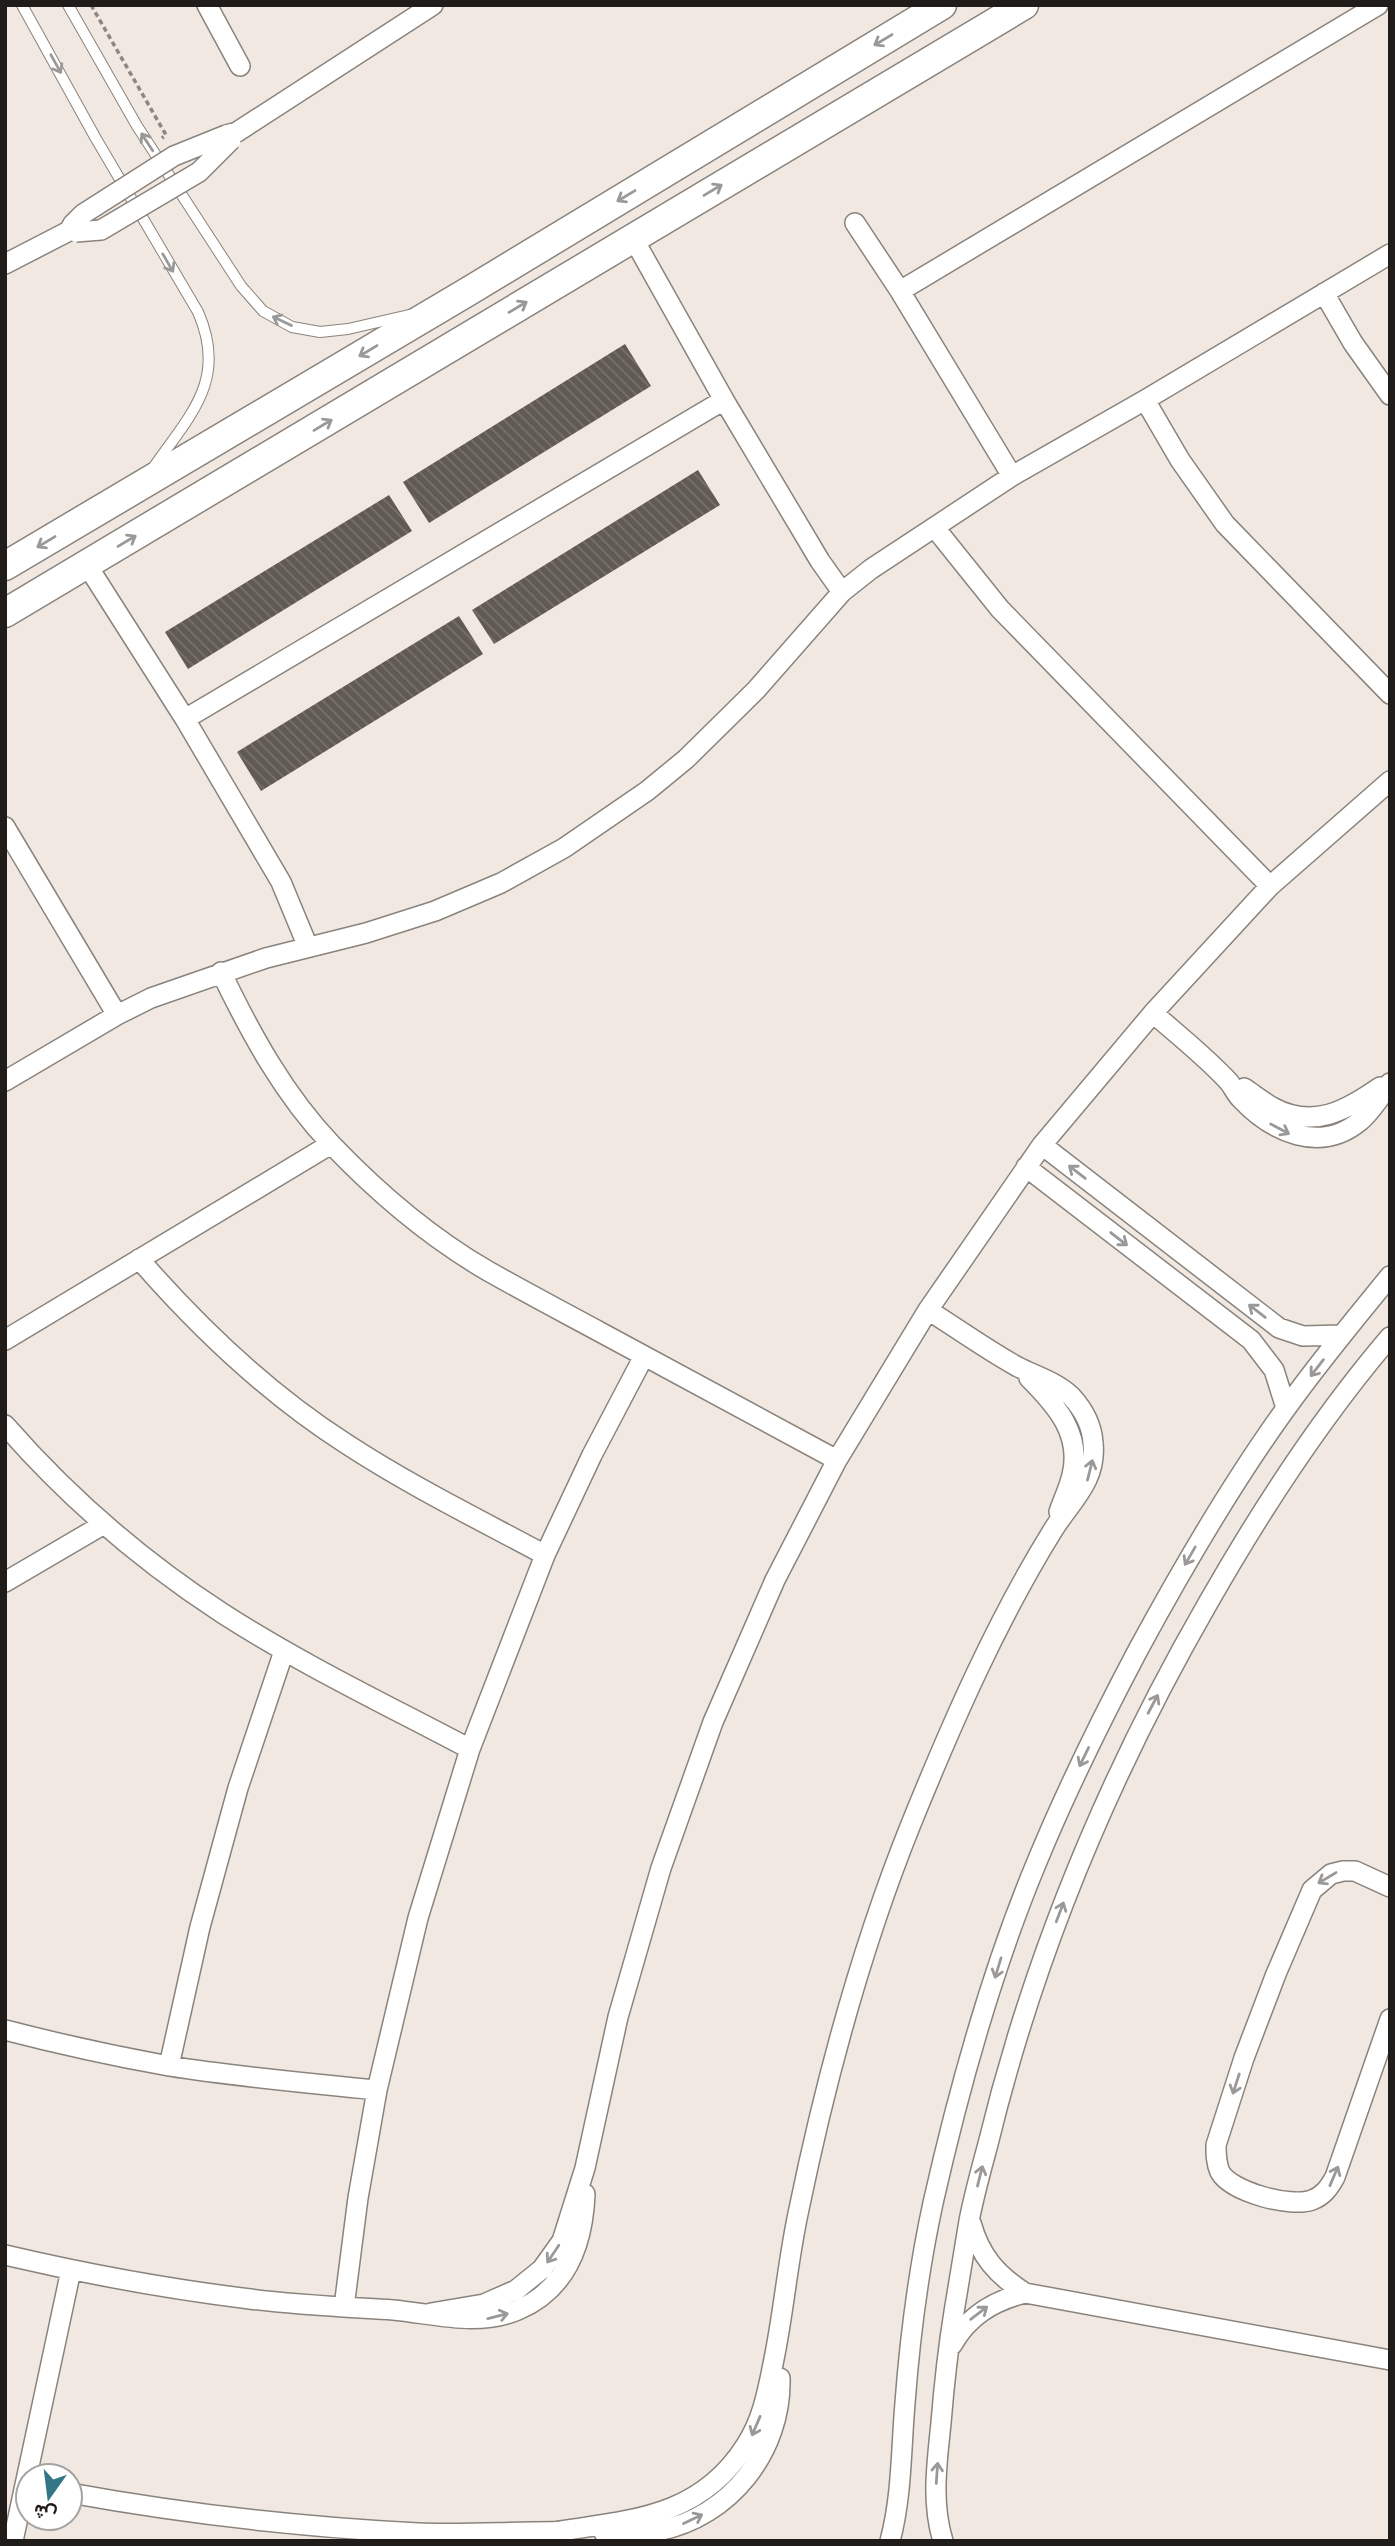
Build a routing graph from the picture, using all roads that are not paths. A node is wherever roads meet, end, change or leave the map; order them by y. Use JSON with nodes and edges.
{"nodes":[{"id":1,"x":22,"y":5,"type":"edge"},
{"id":2,"x":68,"y":5,"type":"edge"},
{"id":3,"x":207,"y":5,"type":"edge"},
{"id":4,"x":433,"y":5,"type":"edge"},
{"id":5,"x":942,"y":5,"type":"edge"},
{"id":6,"x":1024,"y":5,"type":"edge"},
{"id":7,"x":1378,"y":5,"type":"edge"},
{"id":8,"x":240,"y":66,"type":"dead end"},
{"id":9,"x":855,"y":223,"type":"dead end"},
{"id":10,"x":633,"y":237,"type":"junction"},
{"id":11,"x":1390,"y":254,"type":"edge"},
{"id":12,"x":5,"y":264,"type":"edge"},
{"id":13,"x":469,"y":291,"type":"junction"},
{"id":14,"x":900,"y":291,"type":"junction"},
{"id":15,"x":1324,"y":293,"type":"junction"},
{"id":16,"x":443,"y":306,"type":"junction"},
{"id":17,"x":415,"y":370,"type":"junction"},
{"id":18,"x":1390,"y":395,"type":"edge"},
{"id":19,"x":724,"y":400,"type":"junction"},
{"id":20,"x":1145,"y":400,"type":"junction"},
{"id":21,"x":1012,"y":476,"type":"junction"},
{"id":22,"x":140,"y":486,"type":"junction"},
{"id":23,"x":935,"y":528,"type":"junction"},
{"id":24,"x":87,"y":565,"type":"junction"},
{"id":25,"x":5,"y":566,"type":"edge"},
{"id":26,"x":842,"y":592,"type":"junction"},
{"id":27,"x":5,"y":613,"type":"edge"},
{"id":28,"x":1390,"y":694,"type":"edge"},
{"id":29,"x":185,"y":719,"type":"junction"},
{"id":30,"x":1390,"y":781,"type":"edge"},
{"id":31,"x":5,"y":827,"type":"edge"},
{"id":32,"x":1270,"y":886,"type":"junction"},
{"id":33,"x":308,"y":947,"type":"junction"},
{"id":34,"x":221,"y":972,"type":"junction"},
{"id":35,"x":1153,"y":1013,"type":"junction"},
{"id":36,"x":117,"y":1015,"type":"junction"},
{"id":37,"x":5,"y":1081,"type":"edge"},
{"id":38,"x":1390,"y":1082,"type":"edge"},
{"id":39,"x":331,"y":1144,"type":"junction"},
{"id":40,"x":1042,"y":1145,"type":"junction"},
{"id":41,"x":1026,"y":1167,"type":"junction"},
{"id":42,"x":1186,"y":1256,"type":"junction"},
{"id":43,"x":139,"y":1259,"type":"junction"},
{"id":44,"x":1390,"y":1276,"type":"edge"},
{"id":45,"x":1169,"y":1277,"type":"junction"},
{"id":46,"x":928,"y":1310,"type":"junction"},
{"id":47,"x":1342,"y":1335,"type":"junction"},
{"id":48,"x":1390,"y":1337,"type":"edge"},
{"id":49,"x":5,"y":1340,"type":"edge"},
{"id":50,"x":644,"y":1356,"type":"junction"},
{"id":51,"x":1286,"y":1408,"type":"junction"},
{"id":52,"x":5,"y":1425,"type":"edge"},
{"id":53,"x":837,"y":1460,"type":"junction"},
{"id":54,"x":104,"y":1524,"type":"junction"},
{"id":55,"x":545,"y":1555,"type":"junction"},
{"id":56,"x":5,"y":1582,"type":"edge"},
{"id":57,"x":284,"y":1651,"type":"junction"},
{"id":58,"x":470,"y":1749,"type":"junction"},
{"id":59,"x":1390,"y":1887,"type":"edge"},
{"id":60,"x":1390,"y":2019,"type":"edge"},
{"id":61,"x":5,"y":2030,"type":"edge"},
{"id":62,"x":1383,"y":2058,"type":"edge"},
{"id":63,"x":169,"y":2066,"type":"junction"},
{"id":64,"x":377,"y":2090,"type":"junction"},
{"id":65,"x":970,"y":2218,"type":"junction"},
{"id":66,"x":5,"y":2255,"type":"edge"},
{"id":67,"x":71,"y":2270,"type":"junction"},
{"id":68,"x":1025,"y":2293,"type":"junction"},
{"id":69,"x":344,"y":2307,"type":"junction"},
{"id":70,"x":948,"y":2352,"type":"junction"},
{"id":71,"x":1390,"y":2360,"type":"edge"},
{"id":72,"x":32,"y":2462,"type":"edge"},
{"id":73,"x":84,"y":2496,"type":"edge"},
{"id":74,"x":890,"y":2541,"type":"edge"},
{"id":75,"x":943,"y":2541,"type":"edge"}],
"edges":[{"from":1,"to":22,"type":"lane","one_way":true},
{"from":16,"to":2,"type":"lane","one_way":true},
{"from":3,"to":8,"type":"street"},
{"from":4,"to":12,"type":"street","bridge":true},
{"from":5,"to":13,"type":"street","one_way":true},
{"from":10,"to":6,"type":"street","one_way":true},
{"from":7,"to":14,"type":"street"},
{"from":9,"to":14,"type":"street"},
{"from":17,"to":10,"type":"street","one_way":true},
{"from":10,"to":19,"type":"street"},
{"from":11,"to":15,"type":"street"},
{"from":13,"to":16,"type":"street"},
{"from":13,"to":17,"type":"street"},
{"from":14,"to":21,"type":"street"},
{"from":15,"to":18,"type":"street"},
{"from":15,"to":20,"type":"street"},
{"from":16,"to":22,"type":"street","one_way":true},
{"from":24,"to":17,"type":"street","one_way":true},
{"from":19,"to":26,"type":"street"},
{"from":19,"to":29,"type":"street"},
{"from":20,"to":21,"type":"street"},
{"from":20,"to":28,"type":"street"},
{"from":21,"to":23,"type":"street"},
{"from":22,"to":25,"type":"street","one_way":true},
{"from":23,"to":26,"type":"street"},
{"from":23,"to":32,"type":"street"},
{"from":24,"to":27,"type":"street"},
{"from":24,"to":29,"type":"street"},
{"from":26,"to":33,"type":"street"},
{"from":29,"to":33,"type":"street"},
{"from":30,"to":32,"type":"street"},
{"from":31,"to":36,"type":"street"},
{"from":32,"to":35,"type":"street"},
{"from":33,"to":34,"type":"street"},
{"from":34,"to":36,"type":"street"},
{"from":34,"to":39,"type":"street"},
{"from":35,"to":38,"type":"street"},
{"from":35,"to":40,"type":"street"},
{"from":36,"to":37,"type":"street"},
{"from":39,"to":43,"type":"street"},
{"from":39,"to":50,"type":"street"},
{"from":40,"to":41,"type":"street"},
{"from":42,"to":40,"type":"street","one_way":true},
{"from":41,"to":45,"type":"street","one_way":true},
{"from":41,"to":46,"type":"street"},
{"from":42,"to":45,"type":"street"},
{"from":47,"to":42,"type":"street","one_way":true},
{"from":43,"to":49,"type":"street"},
{"from":43,"to":55,"type":"street"},
{"from":44,"to":47,"type":"street"},
{"from":45,"to":51,"type":"street"},
{"from":46,"to":53,"type":"street"},
{"from":46,"to":73,"type":"street"},
{"from":47,"to":51,"type":"street","one_way":true},
{"from":65,"to":48,"type":"street","one_way":true},
{"from":50,"to":53,"type":"street"},
{"from":50,"to":55,"type":"street"},
{"from":51,"to":74,"type":"street","one_way":true},
{"from":52,"to":54,"type":"street"},
{"from":53,"to":69,"type":"street"},
{"from":54,"to":56,"type":"street"},
{"from":54,"to":57,"type":"street"},
{"from":55,"to":58,"type":"street"},
{"from":57,"to":58,"type":"street"},
{"from":57,"to":63,"type":"street"},
{"from":58,"to":64,"type":"street"},
{"from":59,"to":62,"type":"street","one_way":true},
{"from":60,"to":62,"type":"street"},
{"from":61,"to":63,"type":"street"},
{"from":63,"to":64,"type":"street"},
{"from":64,"to":69,"type":"street"},
{"from":65,"to":68,"type":"street"},
{"from":65,"to":70,"type":"street"},
{"from":66,"to":67,"type":"street"},
{"from":67,"to":69,"type":"street"},
{"from":67,"to":72,"type":"street"},
{"from":70,"to":68,"type":"street","one_way":true},
{"from":68,"to":71,"type":"street"},
{"from":75,"to":70,"type":"street","one_way":true}]}
